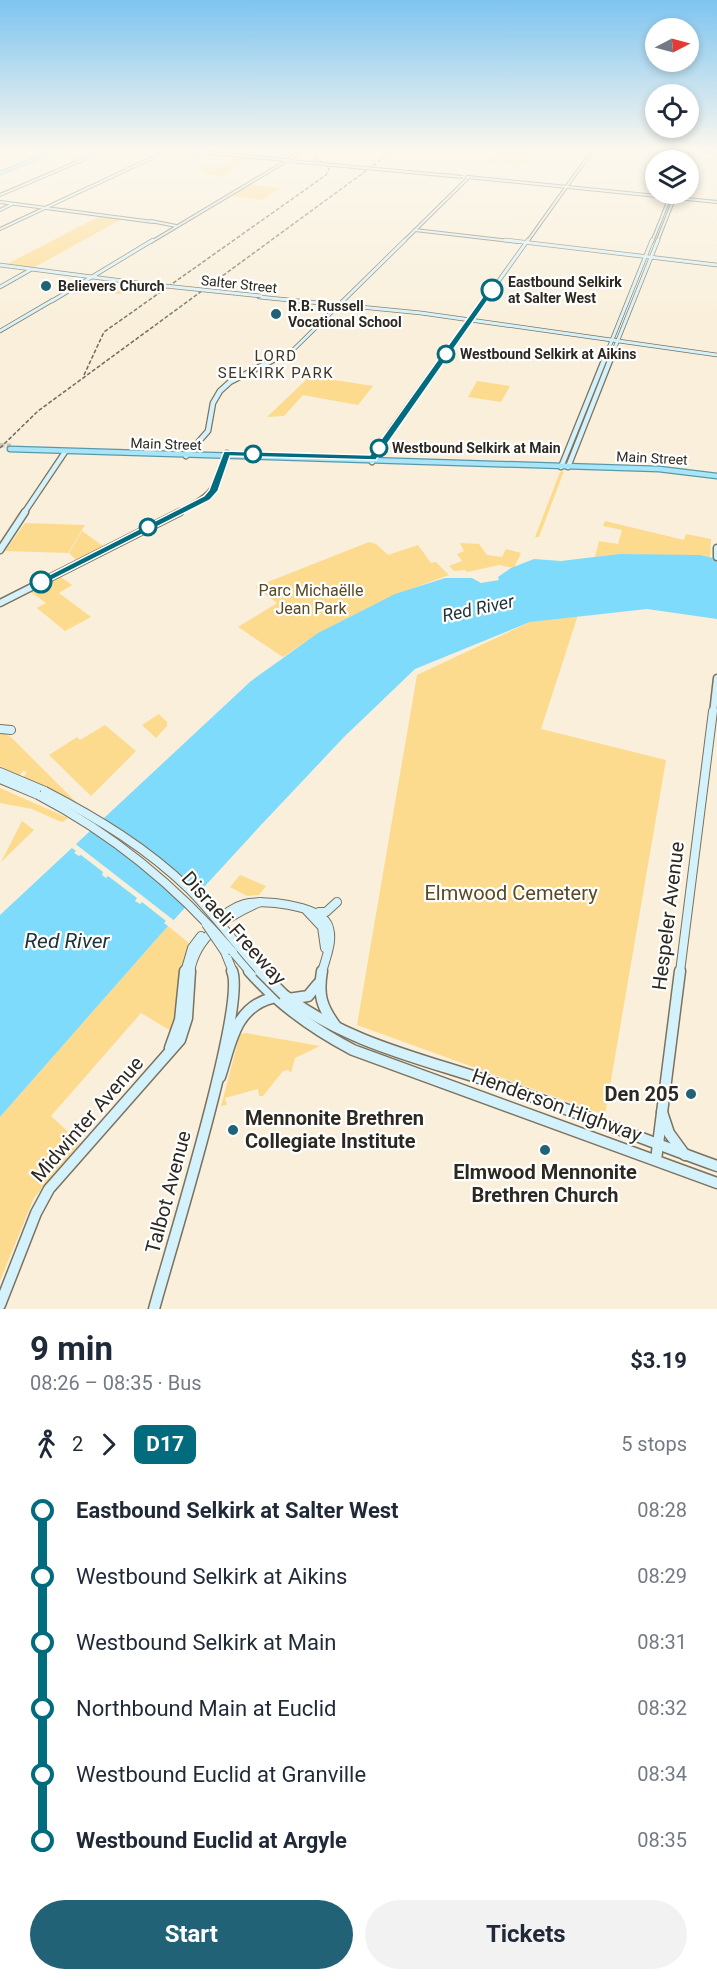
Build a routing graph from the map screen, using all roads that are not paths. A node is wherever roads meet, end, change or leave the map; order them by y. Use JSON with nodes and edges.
{"nodes":[{"id":1,"x":36,"y":212,"type":"edge"},
{"id":2,"x":83,"y":212,"type":"edge"},
{"id":3,"x":201,"y":212,"type":"edge"},
{"id":4,"x":434,"y":212,"type":"edge"},
{"id":5,"x":548,"y":212,"type":"edge"},
{"id":6,"x":665,"y":212,"type":"edge"},
{"id":7,"x":667,"y":212,"type":"edge"},
{"id":8,"x":177,"y":226,"type":"junction"},
{"id":9,"x":0,"y":229,"type":"edge"},
{"id":10,"x":416,"y":230,"type":"junction"},
{"id":11,"x":526,"y":242,"type":"junction"},
{"id":12,"x":646,"y":256,"type":"junction"},
{"id":13,"x":652,"y":257,"type":"junction"},
{"id":14,"x":717,"y":265,"type":"edge"},
{"id":15,"x":0,"y":266,"type":"edge"},
{"id":16,"x":30,"y":271,"type":"junction"},
{"id":17,"x":99,"y":273,"type":"junction"},
{"id":18,"x":75,"y":276,"type":"junction"},
{"id":19,"x":90,"y":278,"type":"junction"},
{"id":20,"x":110,"y":279,"type":"junction"},
{"id":21,"x":105,"y":281,"type":"junction"},
{"id":22,"x":145,"y":284,"type":"junction"},
{"id":23,"x":78,"y":286,"type":"junction"},
{"id":24,"x":0,"y":287,"type":"edge"},
{"id":25,"x":327,"y":303,"type":"junction"},
{"id":26,"x":341,"y":304,"type":"junction"},
{"id":27,"x":332,"y":310,"type":"junction"},
{"id":28,"x":471,"y":318,"type":"junction"},
{"id":29,"x":314,"y":329,"type":"junction"},
{"id":30,"x":0,"y":331,"type":"edge"},
{"id":31,"x":612,"y":340,"type":"junction"},
{"id":32,"x":619,"y":341,"type":"junction"},
{"id":33,"x":717,"y":355,"type":"edge"},
{"id":34,"x":65,"y":452,"type":"junction"},
{"id":35,"x":187,"y":454,"type":"junction"},
{"id":36,"x":226,"y":455,"type":"junction"},
{"id":37,"x":372,"y":460,"type":"junction"},
{"id":38,"x":562,"y":465,"type":"junction"},
{"id":39,"x":570,"y":465,"type":"junction"},
{"id":40,"x":717,"y":476,"type":"edge"},
{"id":41,"x":717,"y":549,"type":"edge"},
{"id":42,"x":0,"y":550,"type":"edge"},
{"id":43,"x":717,"y":557,"type":"edge"},
{"id":44,"x":0,"y":603,"type":"edge"},
{"id":45,"x":717,"y":678,"type":"edge"},
{"id":46,"x":0,"y":729,"type":"edge"},
{"id":47,"x":11,"y":730,"type":"dead end"},
{"id":48,"x":1,"y":775,"type":"edge"},
{"id":49,"x":41,"y":793,"type":"junction"},
{"id":50,"x":337,"y":903,"type":"dead end"},
{"id":51,"x":301,"y":907,"type":"junction"},
{"id":52,"x":318,"y":912,"type":"junction"},
{"id":53,"x":229,"y":952,"type":"junction"},
{"id":54,"x":325,"y":955,"type":"junction"},
{"id":55,"x":320,"y":981,"type":"junction"},
{"id":56,"x":286,"y":997,"type":"junction"},
{"id":57,"x":272,"y":998,"type":"junction"},
{"id":58,"x":340,"y":1030,"type":"junction"},
{"id":59,"x":386,"y":1047,"type":"joint"},
{"id":60,"x":384,"y":1060,"type":"joint"},
{"id":61,"x":216,"y":1085,"type":"junction"},
{"id":62,"x":661,"y":1109,"type":"junction"},
{"id":63,"x":657,"y":1144,"type":"junction"},
{"id":64,"x":686,"y":1155,"type":"junction"},
{"id":65,"x":656,"y":1160,"type":"junction"},
{"id":66,"x":717,"y":1166,"type":"edge"},
{"id":67,"x":717,"y":1183,"type":"edge"},
{"id":68,"x":0,"y":1305,"type":"edge"},
{"id":69,"x":154,"y":1309,"type":"edge"}],
"edges":[{"from":1,"to":9,"type":"main road"},
{"from":2,"to":8,"type":"main road"},
{"from":3,"to":8,"type":"main road"},
{"from":4,"to":10,"type":"main road"},
{"from":5,"to":11,"type":"main road"},
{"from":6,"to":12,"type":"main road"},
{"from":7,"to":13,"type":"main road"},
{"from":8,"to":17,"type":"main road"},
{"from":10,"to":11,"type":"main road"},
{"from":10,"to":26,"type":"main road"},
{"from":11,"to":12,"type":"main road"},
{"from":11,"to":28,"type":"main road"},
{"from":12,"to":13,"type":"main road"},
{"from":12,"to":31,"type":"main road"},
{"from":13,"to":14,"type":"main road"},
{"from":13,"to":32,"type":"main road"},
{"from":15,"to":16,"type":"main road"},
{"from":16,"to":18,"type":"main road"},
{"from":16,"to":24,"type":"main road"},
{"from":17,"to":18,"type":"main road"},
{"from":17,"to":19,"type":"main road"},
{"from":17,"to":20,"type":"main road"},
{"from":18,"to":19,"type":"main road"},
{"from":18,"to":23,"type":"main road"},
{"from":19,"to":20,"type":"main road","name":"Salter Street"},
{"from":19,"to":21,"type":"main road","name":"Salter Street"},
{"from":19,"to":23,"type":"main road"},
{"from":20,"to":22,"type":"main road","name":"Salter Street"},
{"from":21,"to":22,"type":"main road","name":"Salter Street"},
{"from":21,"to":23,"type":"main road"},
{"from":22,"to":25,"type":"main road","name":"Salter Street","bridge":true},
{"from":23,"to":30,"type":"main road"},
{"from":25,"to":26,"type":"main road","name":"Salter Street"},
{"from":25,"to":26,"type":"main road"},
{"from":25,"to":27,"type":"main road"},
{"from":26,"to":27,"type":"main road"},
{"from":26,"to":28,"type":"main road","name":"Salter Street"},
{"from":26,"to":29,"type":"main road"},
{"from":27,"to":29,"type":"main road"},
{"from":28,"to":31,"type":"main road","name":"Salter Street"},
{"from":28,"to":37,"type":"main road"},
{"from":29,"to":35,"type":"main road"},
{"from":31,"to":32,"type":"main road","name":"Salter Street"},
{"from":31,"to":38,"type":"main road"},
{"from":32,"to":33,"type":"main road","name":"Salter Street"},
{"from":32,"to":39,"type":"main road"},
{"from":34,"to":35,"type":"main road","name":"Main Street"},
{"from":34,"to":35,"type":"main road","name":"Main Street"},
{"from":34,"to":42,"type":"main road"},
{"from":35,"to":36,"type":"main road","name":"Main Street"},
{"from":36,"to":37,"type":"main road","name":"Main Street"},
{"from":36,"to":44,"type":"main road"},
{"from":37,"to":38,"type":"main road","name":"Main Street"},
{"from":38,"to":39,"type":"main road","name":"Main Street"},
{"from":39,"to":40,"type":"main road","name":"Main Street"},
{"from":39,"to":40,"type":"main road","name":"Main Street"},
{"from":41,"to":43,"type":"main road"},
{"from":45,"to":62,"type":"main road","name":"Hespeler Avenue"},
{"from":46,"to":47,"type":"main road"},
{"from":48,"to":49,"type":"main road","name":"Disraeli Freeway"},
{"from":48,"to":49,"type":"main road","name":"Disraeli Freeway"},
{"from":49,"to":53,"type":"main road","name":"Disraeli Freeway","bridge":true},
{"from":49,"to":56,"type":"main road","name":"Disraeli Freeway","bridge":true},
{"from":50,"to":52,"type":"main road"},
{"from":51,"to":52,"type":"main road","name":"Midwinter Avenue"},
{"from":51,"to":54,"type":"main road"},
{"from":51,"to":68,"type":"main road","name":"Midwinter Avenue"},
{"from":52,"to":54,"type":"main road"},
{"from":53,"to":57,"type":"main road","name":"Disraeli Freeway"},
{"from":53,"to":61,"type":"main road"},
{"from":54,"to":55,"type":"main road"},
{"from":55,"to":56,"type":"main road"},
{"from":55,"to":58,"type":"main road"},
{"from":56,"to":58,"type":"main road","name":"Disraeli Freeway"},
{"from":57,"to":60,"type":"main road","name":"Disraeli Freeway"},
{"from":57,"to":61,"type":"main road"},
{"from":58,"to":59,"type":"main road","name":"Disraeli Freeway"},
{"from":59,"to":63,"type":"main road","name":"Henderson Highway"},
{"from":60,"to":65,"type":"main road","name":"Henderson Highway"},
{"from":61,"to":69,"type":"main road","name":"Talbot Avenue"},
{"from":62,"to":63,"type":"main road","name":"Hespeler Avenue"},
{"from":62,"to":64,"type":"main road"},
{"from":63,"to":64,"type":"main road","name":"Henderson Highway"},
{"from":63,"to":65,"type":"main road","name":"Hespeler Avenue"},
{"from":64,"to":66,"type":"main road","name":"Henderson Highway"},
{"from":65,"to":67,"type":"main road","name":"Henderson Highway"}]}
